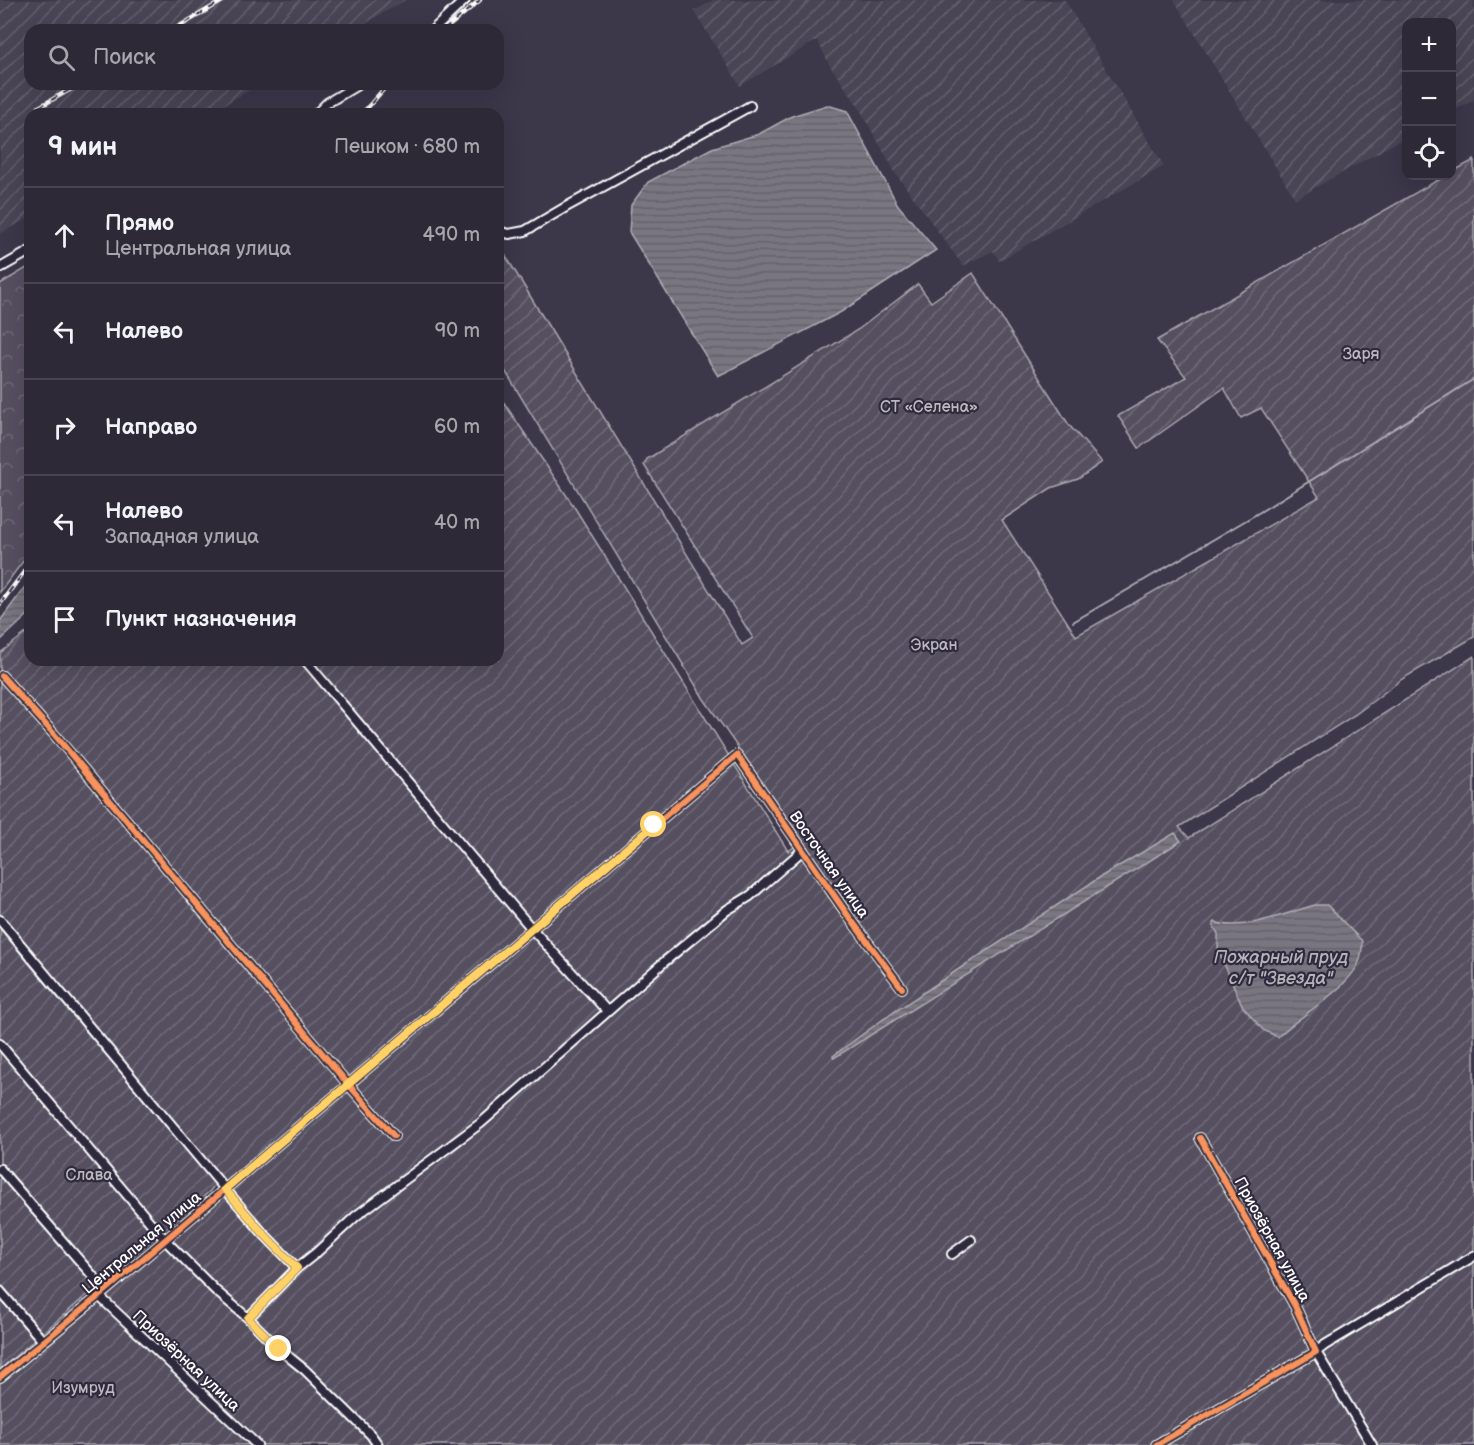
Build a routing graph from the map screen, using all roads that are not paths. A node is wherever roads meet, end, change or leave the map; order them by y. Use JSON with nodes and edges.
{"nodes":[{"id":1,"x":465,"y":0,"type":"edge"},
{"id":2,"x":439,"y":24,"type":"edge"},
{"id":3,"x":349,"y":90,"type":"edge"},
{"id":4,"x":327,"y":103,"type":"junction"},
{"id":5,"x":750,"y":106,"type":"dead end"},
{"id":6,"x":322,"y":108,"type":"edge"},
{"id":7,"x":326,"y":108,"type":"edge"},
{"id":8,"x":504,"y":233,"type":"edge"},
{"id":9,"x":24,"y":254,"type":"edge"},
{"id":10,"x":0,"y":268,"type":"edge"},
{"id":11,"x":309,"y":666,"type":"edge"},
{"id":12,"x":2,"y":676,"type":"dead end"},
{"id":13,"x":738,"y":755,"type":"joint"},
{"id":14,"x":803,"y":850,"type":"junction"},
{"id":15,"x":0,"y":920,"type":"edge"},
{"id":16,"x":532,"y":929,"type":"junction"},
{"id":17,"x":902,"y":988,"type":"dead end"},
{"id":18,"x":607,"y":1011,"type":"junction"},
{"id":19,"x":0,"y":1044,"type":"edge"},
{"id":20,"x":348,"y":1084,"type":"junction"},
{"id":21,"x":394,"y":1136,"type":"dead end"},
{"id":22,"x":1200,"y":1138,"type":"dead end"},
{"id":23,"x":0,"y":1169,"type":"edge"},
{"id":24,"x":225,"y":1189,"type":"junction"},
{"id":25,"x":165,"y":1240,"type":"junction"},
{"id":26,"x":971,"y":1240,"type":"dead end"},
{"id":27,"x":952,"y":1254,"type":"dead end"},
{"id":28,"x":1474,"y":1256,"type":"edge"},
{"id":29,"x":297,"y":1268,"type":"junction"},
{"id":30,"x":0,"y":1291,"type":"edge"},
{"id":31,"x":102,"y":1293,"type":"junction"},
{"id":32,"x":248,"y":1318,"type":"junction"},
{"id":33,"x":43,"y":1341,"type":"junction"},
{"id":34,"x":1316,"y":1352,"type":"junction"},
{"id":35,"x":0,"y":1377,"type":"edge"},
{"id":36,"x":257,"y":1445,"type":"edge"},
{"id":37,"x":378,"y":1445,"type":"edge"},
{"id":38,"x":1156,"y":1445,"type":"edge"},
{"id":39,"x":1372,"y":1445,"type":"edge"}],
"edges":[{"from":1,"to":2,"type":"street"},
{"from":3,"to":4,"type":"street"},
{"from":4,"to":6,"type":"street"},
{"from":4,"to":7,"type":"street"},
{"from":5,"to":8,"type":"street"},
{"from":9,"to":10,"type":"street"},
{"from":11,"to":16,"type":"street"},
{"from":12,"to":20,"type":"street"},
{"from":13,"to":14,"type":"street","name":"Восточная улица"},
{"from":13,"to":16,"type":"street","name":"Центральная улица"},
{"from":14,"to":17,"type":"street","name":"Восточная улица"},
{"from":14,"to":18,"type":"street"},
{"from":15,"to":24,"type":"street"},
{"from":16,"to":18,"type":"street"},
{"from":16,"to":20,"type":"street","name":"Центральная улица"},
{"from":18,"to":29,"type":"street"},
{"from":19,"to":25,"type":"street"},
{"from":20,"to":21,"type":"street"},
{"from":20,"to":24,"type":"street","name":"Центральная улица"},
{"from":22,"to":34,"type":"street","name":"Приозёрная улица"},
{"from":23,"to":31,"type":"street","name":"Приозёрная улица"},
{"from":24,"to":25,"type":"street","name":"Центральная улица"},
{"from":24,"to":29,"type":"street"},
{"from":25,"to":31,"type":"street","name":"Центральная улица"},
{"from":25,"to":32,"type":"street"},
{"from":26,"to":27,"type":"street"},
{"from":28,"to":34,"type":"street"},
{"from":29,"to":32,"type":"street"},
{"from":30,"to":33,"type":"street"},
{"from":31,"to":33,"type":"street","name":"Центральная улица"},
{"from":31,"to":36,"type":"street","name":"Приозёрная улица"},
{"from":32,"to":37,"type":"street"},
{"from":33,"to":35,"type":"street","name":"Центральная улица"},
{"from":34,"to":38,"type":"street"},
{"from":34,"to":39,"type":"street","name":"Приозёрная улица"}]}
